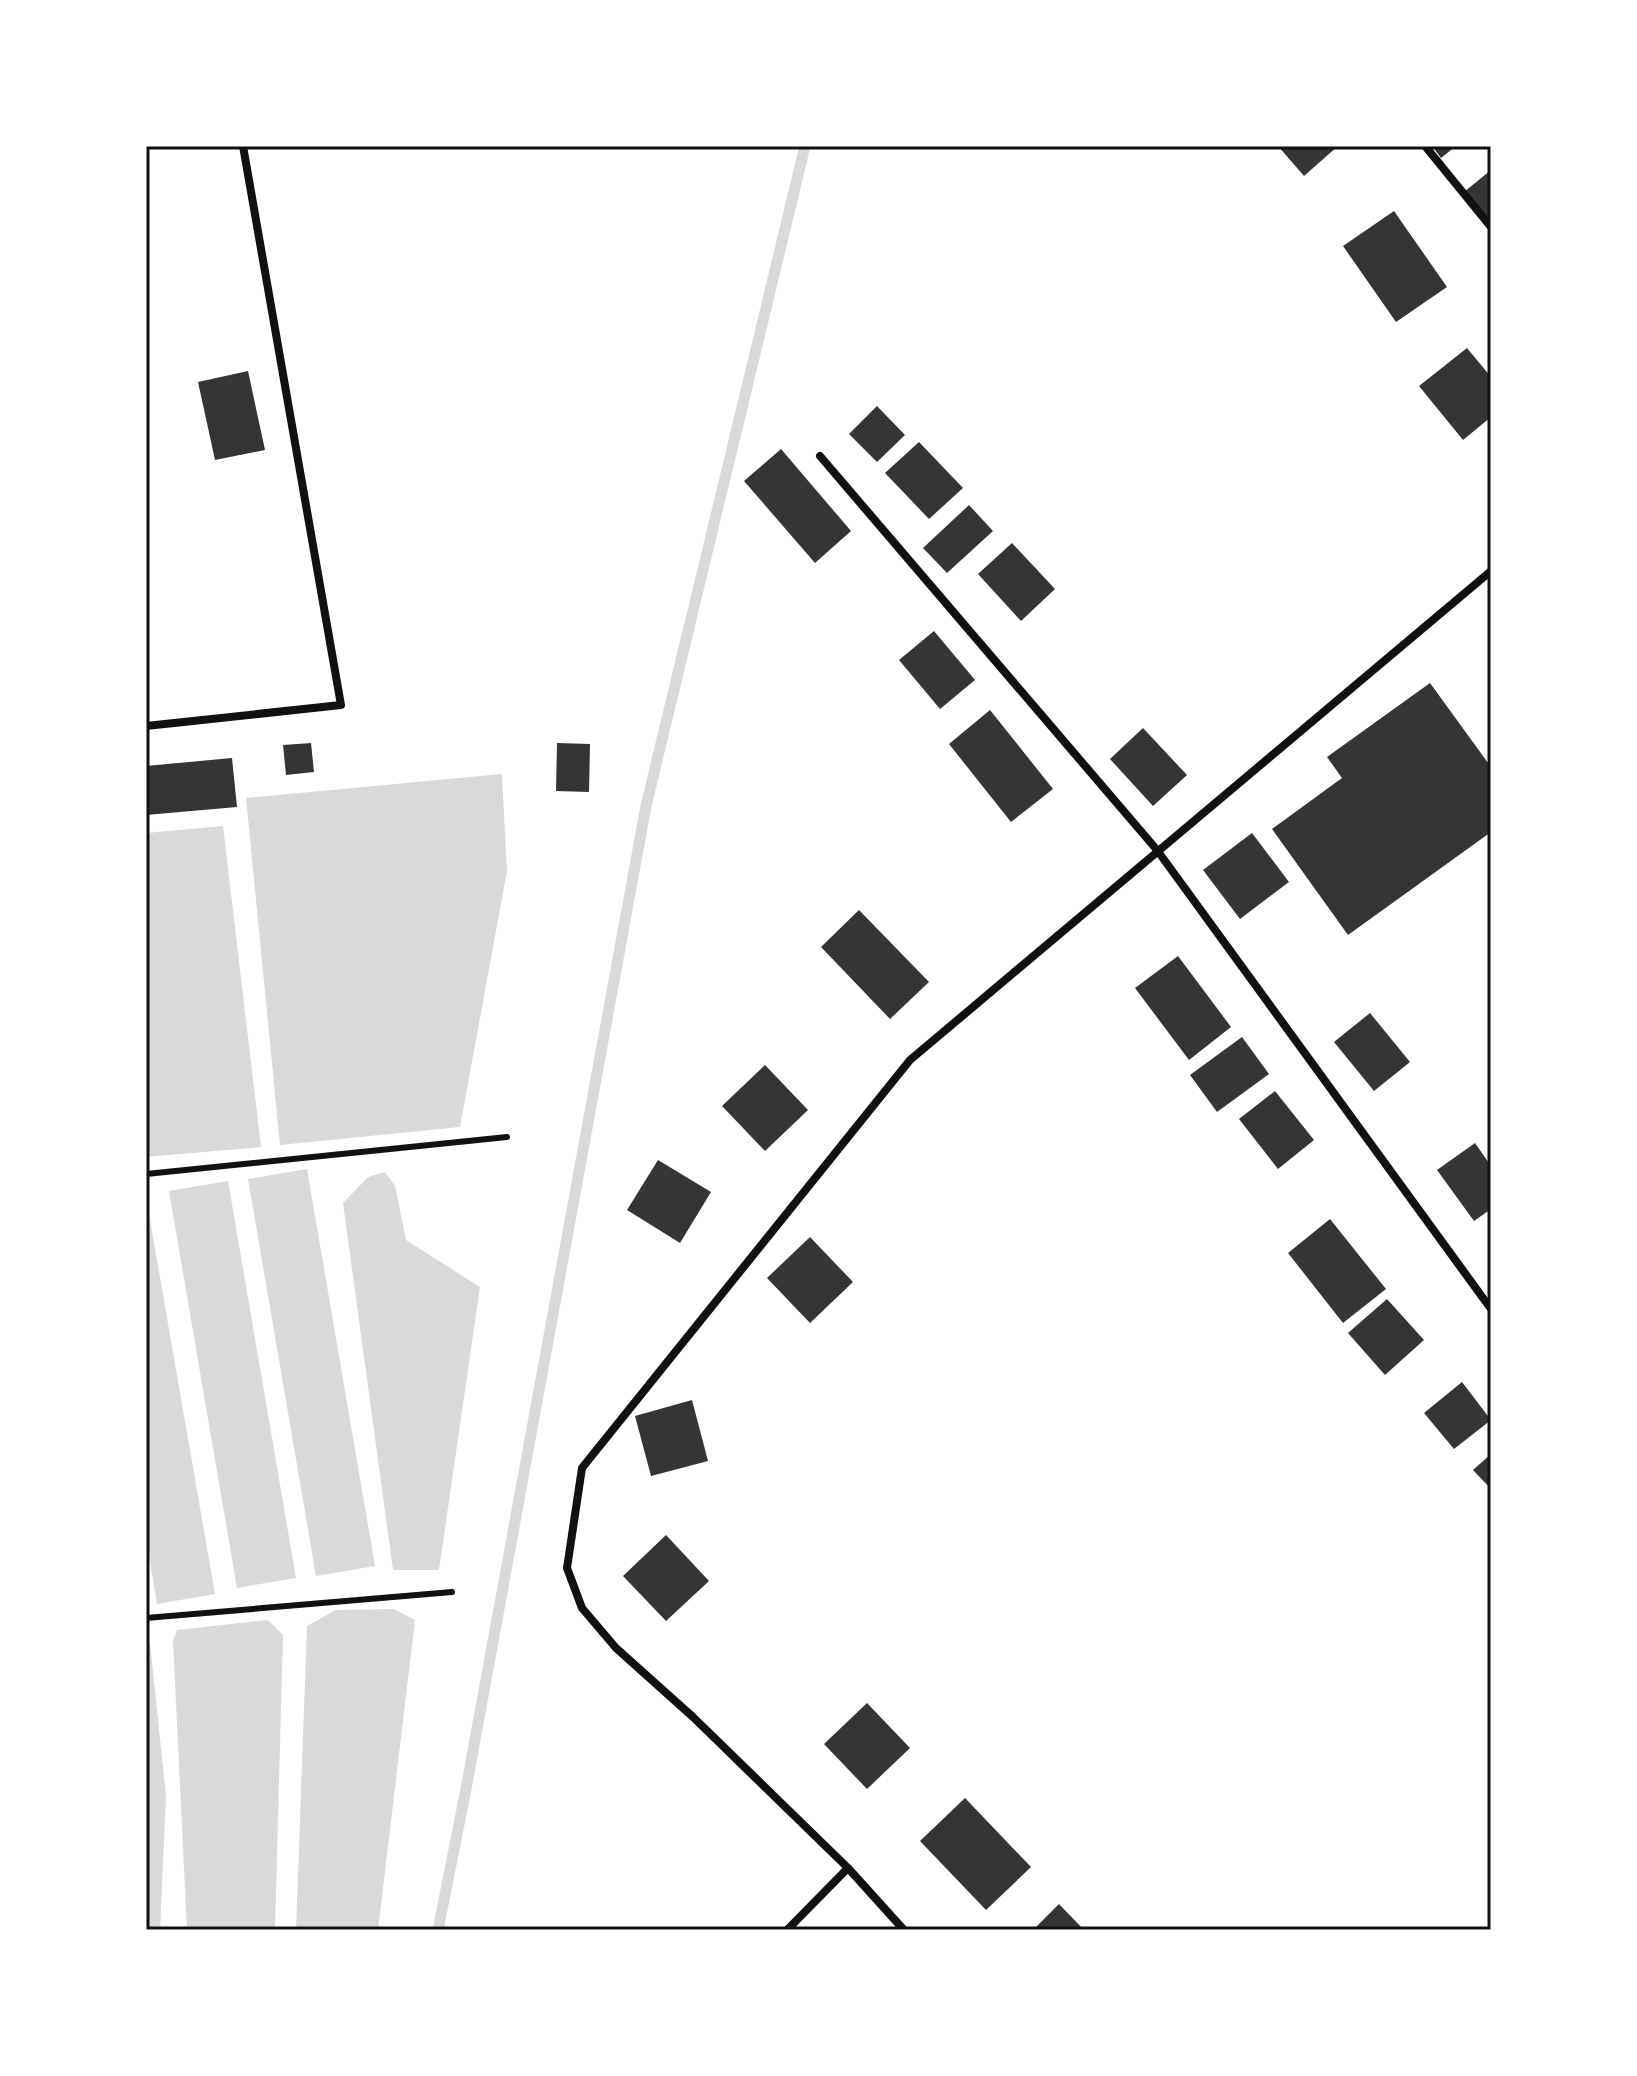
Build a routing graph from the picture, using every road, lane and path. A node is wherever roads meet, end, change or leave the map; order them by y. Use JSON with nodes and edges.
{"nodes":[{"id":1,"x":243,"y":146,"type":"edge"},
{"id":2,"x":1425,"y":146,"type":"edge"},
{"id":3,"x":1491,"y":227,"type":"edge"},
{"id":4,"x":820,"y":456,"type":"dead end"},
{"id":5,"x":1491,"y":571,"type":"edge"},
{"id":6,"x":146,"y":726,"type":"edge"},
{"id":7,"x":1157,"y":850,"type":"junction"},
{"id":8,"x":507,"y":1137,"type":"dead end"},
{"id":9,"x":146,"y":1174,"type":"edge"},
{"id":10,"x":1491,"y":1309,"type":"edge"},
{"id":11,"x":452,"y":1592,"type":"dead end"},
{"id":12,"x":146,"y":1618,"type":"edge"},
{"id":13,"x":848,"y":1868,"type":"junction"},
{"id":14,"x":787,"y":1930,"type":"edge"},
{"id":15,"x":904,"y":1930,"type":"edge"}],
"edges":[{"from":1,"to":6,"type":"street"},
{"from":2,"to":3,"type":"street"},
{"from":4,"to":7,"type":"street"},
{"from":5,"to":7,"type":"street"},
{"from":7,"to":10,"type":"street"},
{"from":7,"to":13,"type":"street"},
{"from":8,"to":9,"type":"lane"},
{"from":11,"to":12,"type":"lane"},
{"from":13,"to":14,"type":"street"},
{"from":13,"to":15,"type":"street"}]}
